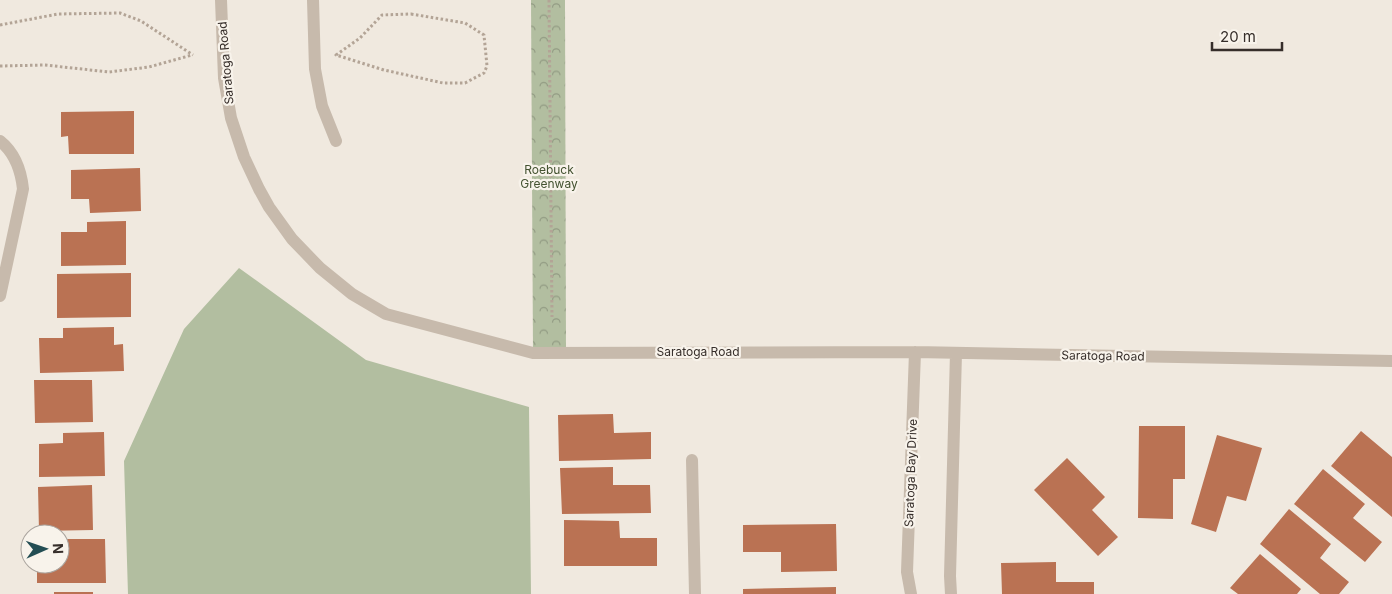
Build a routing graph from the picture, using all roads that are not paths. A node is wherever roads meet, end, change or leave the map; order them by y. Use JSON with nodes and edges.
{"nodes":[{"id":1,"x":221,"y":0,"type":"edge"},
{"id":2,"x":312,"y":0,"type":"edge"},
{"id":3,"x":0,"y":141,"type":"edge"},
{"id":4,"x":336,"y":141,"type":"dead end"},
{"id":5,"x":0,"y":296,"type":"edge"},
{"id":6,"x":915,"y":352,"type":"junction"},
{"id":7,"x":956,"y":353,"type":"junction"},
{"id":8,"x":1392,"y":361,"type":"edge"},
{"id":9,"x":692,"y":460,"type":"dead end"},
{"id":10,"x":695,"y":594,"type":"edge"},
{"id":11,"x":911,"y":594,"type":"edge"},
{"id":12,"x":951,"y":594,"type":"edge"}],
"edges":[{"from":1,"to":6,"type":"street","name":"Saratoga Road"},
{"from":2,"to":4,"type":"street"},
{"from":3,"to":5,"type":"street"},
{"from":6,"to":7,"type":"street","name":"Saratoga Road"},
{"from":6,"to":11,"type":"street","name":"Saratoga Bay Drive"},
{"from":7,"to":8,"type":"street","name":"Saratoga Road"},
{"from":7,"to":12,"type":"street"},
{"from":9,"to":10,"type":"street"}]}
